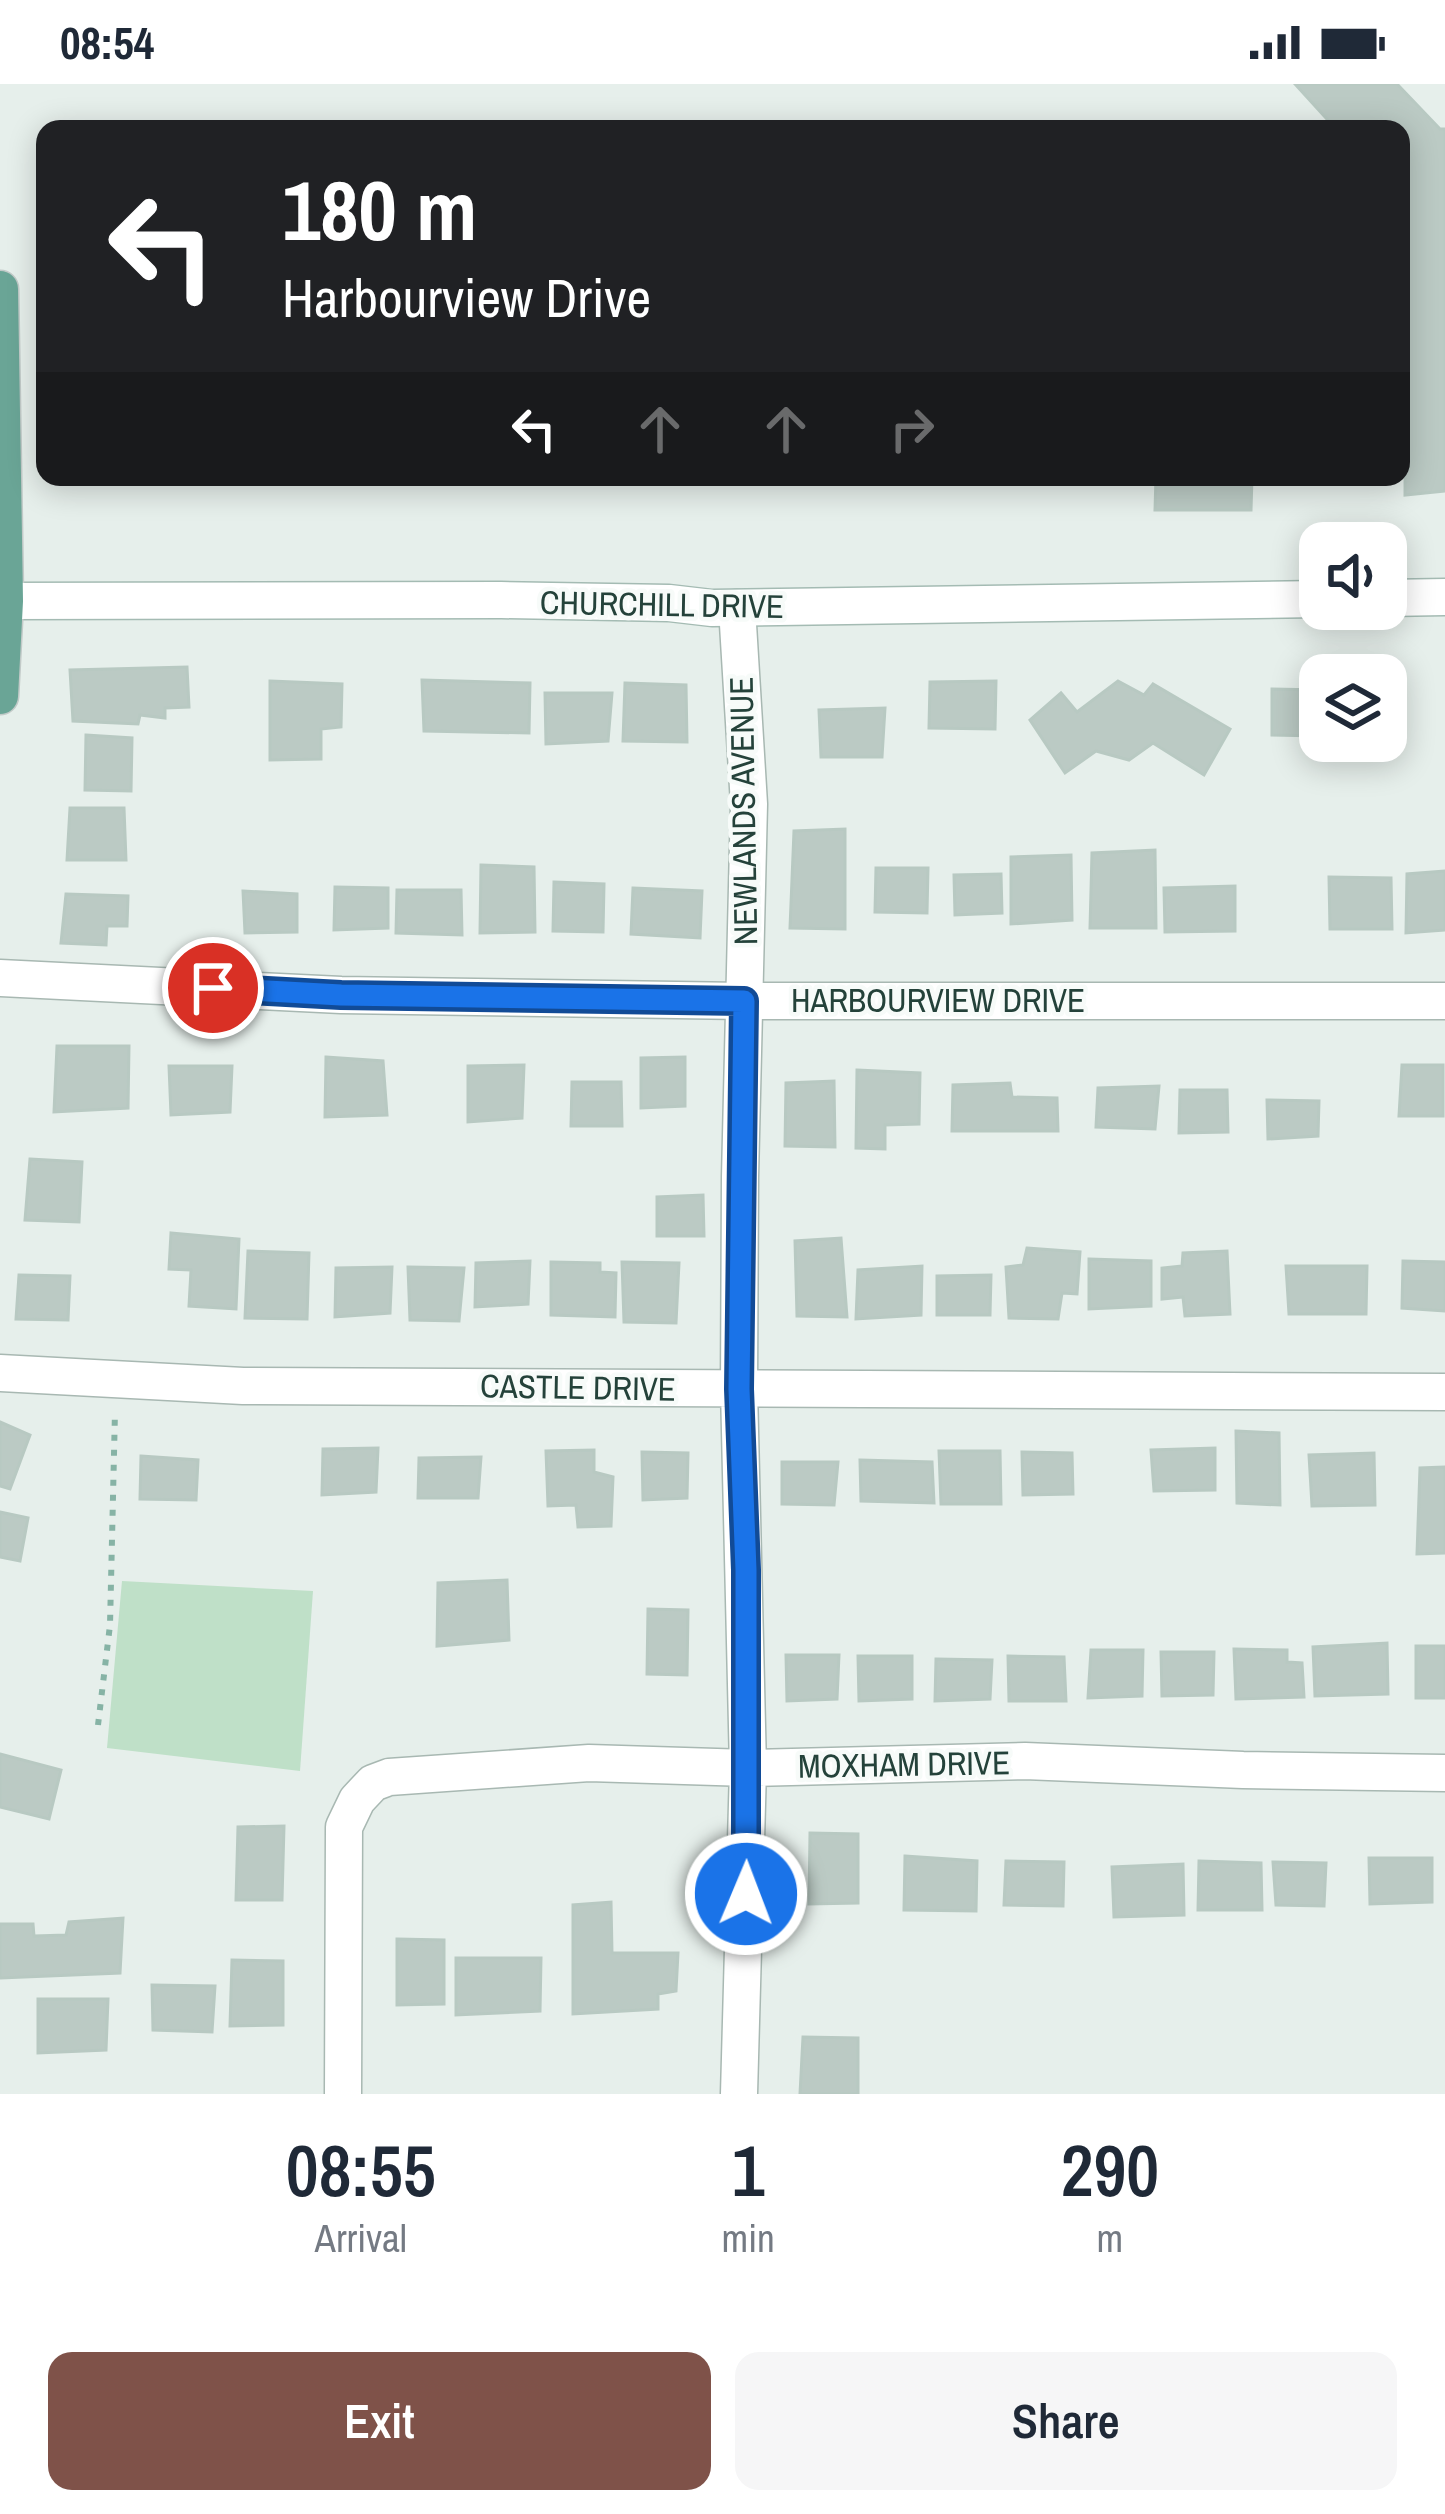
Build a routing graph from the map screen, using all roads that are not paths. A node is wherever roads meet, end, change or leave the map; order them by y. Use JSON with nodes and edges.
{"nodes":[{"id":1,"x":0,"y":290,"type":"edge"},
{"id":2,"x":1445,"y":597,"type":"edge"},
{"id":3,"x":1407,"y":598,"type":"edge"},
{"id":4,"x":1299,"y":599,"type":"edge"},
{"id":5,"x":2,"y":601,"type":"edge"},
{"id":6,"x":737,"y":608,"type":"junction"},
{"id":7,"x":0,"y":696,"type":"edge"},
{"id":8,"x":0,"y":978,"type":"edge"},
{"id":9,"x":744,"y":1001,"type":"junction"},
{"id":10,"x":1445,"y":1001,"type":"edge"},
{"id":11,"x":0,"y":1373,"type":"edge"},
{"id":12,"x":739,"y":1389,"type":"junction"},
{"id":13,"x":1445,"y":1392,"type":"edge"},
{"id":14,"x":748,"y":1768,"type":"junction"},
{"id":15,"x":1445,"y":1772,"type":"edge"},
{"id":16,"x":343,"y":2094,"type":"edge"},
{"id":17,"x":739,"y":2094,"type":"edge"}],
"edges":[{"from":1,"to":5,"type":"main road"},
{"from":2,"to":3,"type":"street"},
{"from":4,"to":6,"type":"street","name":"CHURCHILL DRIVE"},
{"from":5,"to":6,"type":"street","name":"CHURCHILL DRIVE"},
{"from":5,"to":7,"type":"main road"},
{"from":6,"to":9,"type":"street","name":"NEWLANDS AVENUE"},
{"from":8,"to":9,"type":"street","name":"HARBOURVIEW DRIVE"},
{"from":9,"to":10,"type":"street","name":"HARBOURVIEW DRIVE"},
{"from":9,"to":12,"type":"street","name":"NEWLANDS AVENUE"},
{"from":11,"to":12,"type":"street","name":"CASTLE DRIVE"},
{"from":12,"to":13,"type":"street","name":"CASTLE DRIVE"},
{"from":12,"to":14,"type":"street","name":"NEWLANDS AVENUE"},
{"from":14,"to":15,"type":"street","name":"MOXHAM DRIVE"},
{"from":14,"to":16,"type":"street","name":"MOXHAM DRIVE"},
{"from":14,"to":17,"type":"street","name":"NEWLANDS AVENUE"}]}
